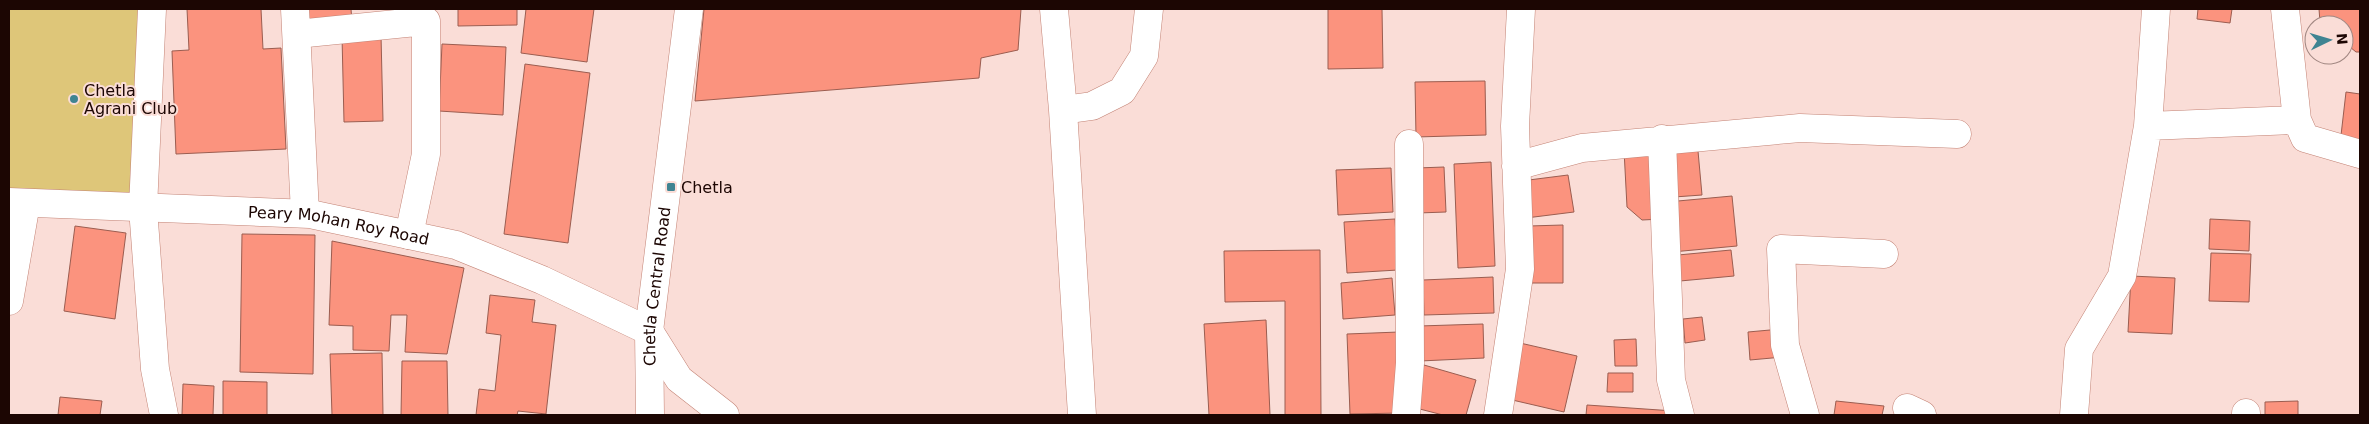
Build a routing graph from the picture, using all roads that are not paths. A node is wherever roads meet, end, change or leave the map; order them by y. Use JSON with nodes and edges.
{"nodes":[{"id":1,"x":152,"y":9,"type":"edge"},
{"id":2,"x":689,"y":9,"type":"edge"},
{"id":3,"x":1054,"y":9,"type":"edge"},
{"id":4,"x":1148,"y":9,"type":"edge"},
{"id":5,"x":1521,"y":9,"type":"edge"},
{"id":6,"x":2156,"y":9,"type":"edge"},
{"id":7,"x":2286,"y":9,"type":"edge"},
{"id":8,"x":296,"y":22,"type":"edge"},
{"id":9,"x":1063,"y":110,"type":"junction"},
{"id":10,"x":2297,"y":120,"type":"junction"},
{"id":11,"x":2148,"y":126,"type":"junction"},
{"id":12,"x":1957,"y":134,"type":"dead end"},
{"id":13,"x":1662,"y":139,"type":"junction"},
{"id":14,"x":1409,"y":144,"type":"dead end"},
{"id":15,"x":2360,"y":154,"type":"edge"},
{"id":16,"x":1516,"y":166,"type":"junction"},
{"id":17,"x":17,"y":202,"type":"edge"},
{"id":18,"x":143,"y":208,"type":"junction"},
{"id":19,"x":305,"y":214,"type":"junction"},
{"id":20,"x":409,"y":235,"type":"junction"},
{"id":21,"x":1884,"y":254,"type":"dead end"},
{"id":22,"x":9,"y":301,"type":"edge"},
{"id":23,"x":649,"y":331,"type":"junction"},
{"id":24,"x":164,"y":415,"type":"edge"},
{"id":25,"x":650,"y":415,"type":"edge"},
{"id":26,"x":725,"y":415,"type":"edge"},
{"id":27,"x":1082,"y":415,"type":"edge"},
{"id":28,"x":1406,"y":415,"type":"edge"},
{"id":29,"x":1498,"y":415,"type":"edge"},
{"id":30,"x":1680,"y":415,"type":"edge"},
{"id":31,"x":1805,"y":415,"type":"edge"},
{"id":32,"x":2074,"y":415,"type":"edge"}],
"edges":[{"from":1,"to":18,"type":"street"},
{"from":2,"to":23,"type":"street","name":"Chetla Central Road"},
{"from":3,"to":9,"type":"street"},
{"from":4,"to":9,"type":"street"},
{"from":5,"to":16,"type":"street"},
{"from":6,"to":11,"type":"street"},
{"from":7,"to":10,"type":"street"},
{"from":8,"to":19,"type":"street"},
{"from":8,"to":20,"type":"street"},
{"from":9,"to":27,"type":"street"},
{"from":10,"to":11,"type":"street"},
{"from":10,"to":15,"type":"street"},
{"from":11,"to":32,"type":"street"},
{"from":12,"to":13,"type":"street"},
{"from":13,"to":16,"type":"street"},
{"from":13,"to":30,"type":"street"},
{"from":14,"to":28,"type":"street"},
{"from":16,"to":29,"type":"street"},
{"from":17,"to":18,"type":"street","name":"Peary Mohan Roy Road"},
{"from":17,"to":22,"type":"street"},
{"from":18,"to":19,"type":"street","name":"Peary Mohan Roy Road"},
{"from":18,"to":24,"type":"street"},
{"from":19,"to":20,"type":"street","name":"Peary Mohan Roy Road"},
{"from":20,"to":23,"type":"street","name":"Peary Mohan Roy Road"},
{"from":21,"to":31,"type":"street"},
{"from":23,"to":25,"type":"street","name":"Chetla Central Road"},
{"from":23,"to":26,"type":"street"}]}
